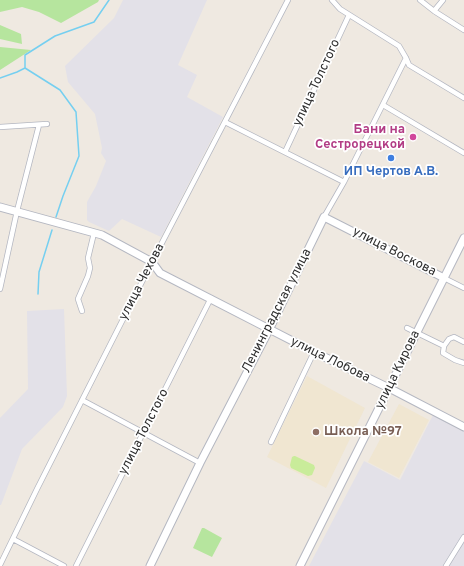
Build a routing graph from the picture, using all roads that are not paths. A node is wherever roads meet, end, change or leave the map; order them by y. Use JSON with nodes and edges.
{"nodes":[{"id":1,"x":288,"y":0,"type":"edge"},
{"id":2,"x":332,"y":0,"type":"edge"},
{"id":3,"x":420,"y":0,"type":"edge"},
{"id":4,"x":443,"y":0,"type":"edge"},
{"id":5,"x":434,"y":11,"type":"junction"},
{"id":6,"x":349,"y":14,"type":"junction"},
{"id":7,"x":464,"y":30,"type":"edge"},
{"id":8,"x":406,"y":58,"type":"junction"},
{"id":9,"x":464,"y":98,"type":"edge"},
{"id":10,"x":382,"y":105,"type":"junction"},
{"id":11,"x":225,"y":122,"type":"junction"},
{"id":12,"x":47,"y":124,"type":"dead end"},
{"id":13,"x":39,"y":125,"type":"junction"},
{"id":14,"x":0,"y":127,"type":"edge"},
{"id":15,"x":285,"y":152,"type":"junction"},
{"id":16,"x":464,"y":153,"type":"edge"},
{"id":17,"x":344,"y":182,"type":"junction"},
{"id":18,"x":0,"y":207,"type":"edge"},
{"id":19,"x":17,"y":211,"type":"junction"},
{"id":20,"x":324,"y":217,"type":"junction"},
{"id":21,"x":94,"y":233,"type":"junction"},
{"id":22,"x":464,"y":238,"type":"edge"},
{"id":23,"x":152,"y":262,"type":"junction"},
{"id":24,"x":444,"y":278,"type":"junction"},
{"id":25,"x":464,"y":288,"type":"edge"},
{"id":26,"x":0,"y":289,"type":"edge"},
{"id":27,"x":211,"y":298,"type":"junction"},
{"id":28,"x":82,"y":311,"type":"dead end"},
{"id":29,"x":407,"y":328,"type":"dead end"},
{"id":30,"x":269,"y":330,"type":"junction"},
{"id":31,"x":416,"y":333,"type":"junction"},
{"id":32,"x":464,"y":342,"type":"edge"},
{"id":33,"x":444,"y":346,"type":"junction"},
{"id":34,"x":314,"y":352,"type":"junction"},
{"id":35,"x":464,"y":363,"type":"edge"},
{"id":36,"x":389,"y":388,"type":"junction"},
{"id":37,"x":82,"y":400,"type":"junction"},
{"id":38,"x":464,"y":427,"type":"edge"},
{"id":39,"x":144,"y":433,"type":"junction"},
{"id":40,"x":271,"y":442,"type":"dead end"},
{"id":41,"x":200,"y":463,"type":"junction"},
{"id":42,"x":464,"y":537,"type":"edge"},
{"id":43,"x":13,"y":539,"type":"junction"},
{"id":44,"x":0,"y":565,"type":"edge"},
{"id":45,"x":64,"y":566,"type":"edge"},
{"id":46,"x":76,"y":566,"type":"edge"},
{"id":47,"x":150,"y":566,"type":"edge"},
{"id":48,"x":300,"y":566,"type":"edge"},
{"id":49,"x":446,"y":566,"type":"edge"}],
"edges":[{"from":1,"to":11,"type":"street","name":"улица Чехова"},
{"from":2,"to":6,"type":"street"},
{"from":3,"to":5,"type":"street"},
{"from":4,"to":5,"type":"street"},
{"from":5,"to":7,"type":"street"},
{"from":6,"to":8,"type":"street"},
{"from":6,"to":15,"type":"street","name":"улица Толстого"},
{"from":8,"to":9,"type":"street"},
{"from":8,"to":10,"type":"street","name":"Ленинградская улица"},
{"from":10,"to":16,"type":"street"},
{"from":10,"to":17,"type":"street","name":"Ленинградская улица"},
{"from":11,"to":15,"type":"street"},
{"from":11,"to":23,"type":"street","name":"улица Чехова"},
{"from":12,"to":13,"type":"street"},
{"from":13,"to":14,"type":"street"},
{"from":13,"to":19,"type":"street"},
{"from":15,"to":17,"type":"street"},
{"from":17,"to":20,"type":"street","name":"Ленинградская улица"},
{"from":18,"to":19,"type":"street","name":"улица Лобова"},
{"from":19,"to":21,"type":"street","name":"улица Лобова"},
{"from":19,"to":26,"type":"street"},
{"from":20,"to":24,"type":"street","name":"улица Воскова"},
{"from":20,"to":30,"type":"street","name":"Ленинградская улица"},
{"from":21,"to":23,"type":"street","name":"улица Лобова"},
{"from":21,"to":28,"type":"street"},
{"from":22,"to":24,"type":"street","name":"улица Кирова"},
{"from":23,"to":27,"type":"street","name":"улица Лобова"},
{"from":23,"to":37,"type":"street","name":"улица Чехова"},
{"from":24,"to":25,"type":"street","name":"улица Воскова"},
{"from":24,"to":31,"type":"street","name":"улица Кирова"},
{"from":27,"to":30,"type":"street","name":"улица Лобова"},
{"from":27,"to":39,"type":"street","name":"улица Толстого"},
{"from":29,"to":31,"type":"street"},
{"from":30,"to":34,"type":"street","name":"улица Лобова"},
{"from":30,"to":41,"type":"street","name":"Ленинградская улица"},
{"from":31,"to":33,"type":"street"},
{"from":31,"to":36,"type":"street","name":"улица Кирова"},
{"from":32,"to":33,"type":"street"},
{"from":33,"to":35,"type":"street"},
{"from":34,"to":36,"type":"street","name":"улица Лобова"},
{"from":34,"to":40,"type":"street"},
{"from":36,"to":38,"type":"street","name":"улица Лобова"},
{"from":36,"to":48,"type":"street","name":"улица Кирова"},
{"from":37,"to":39,"type":"street"},
{"from":37,"to":43,"type":"street","name":"улица Чехова"},
{"from":39,"to":41,"type":"street"},
{"from":39,"to":46,"type":"street","name":"улица Толстого"},
{"from":41,"to":47,"type":"street","name":"Ленинградская улица"},
{"from":42,"to":49,"type":"street"},
{"from":43,"to":44,"type":"street","name":"улица Чехова"},
{"from":43,"to":45,"type":"street"}]}
